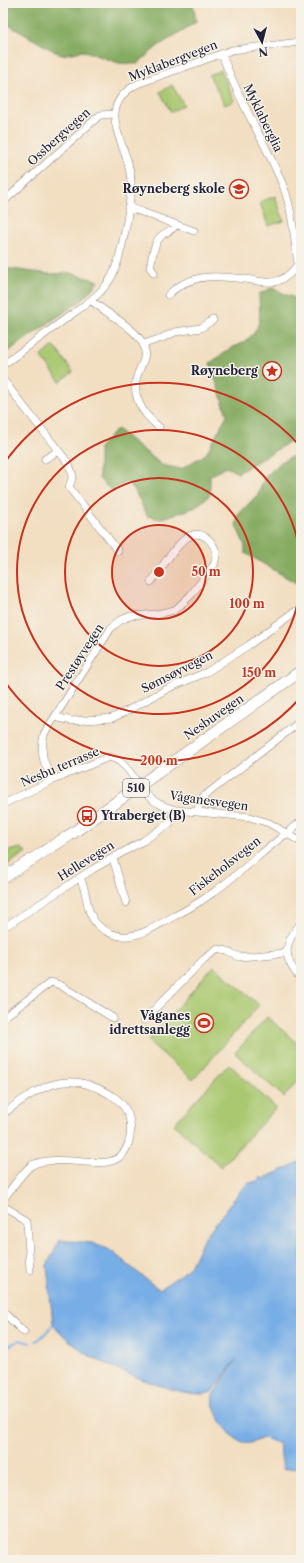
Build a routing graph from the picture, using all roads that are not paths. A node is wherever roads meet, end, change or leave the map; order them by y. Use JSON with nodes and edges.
{"nodes":[{"id":1,"x":301,"y":42,"type":"edge"},
{"id":2,"x":222,"y":54,"type":"junction"},
{"id":3,"x":114,"y":114,"type":"junction"},
{"id":4,"x":3,"y":202,"type":"edge"},
{"id":5,"x":128,"y":207,"type":"junction"},
{"id":6,"x":176,"y":224,"type":"junction"},
{"id":7,"x":194,"y":231,"type":"dead end"},
{"id":8,"x":154,"y":273,"type":"dead end"},
{"id":9,"x":168,"y":295,"type":"dead end"},
{"id":10,"x":91,"y":300,"type":"junction"},
{"id":11,"x":213,"y":320,"type":"dead end"},
{"id":12,"x":144,"y":344,"type":"junction"},
{"id":13,"x":3,"y":366,"type":"edge"},
{"id":14,"x":3,"y":380,"type":"edge"},
{"id":15,"x":159,"y":427,"type":"dead end"},
{"id":16,"x":58,"y":451,"type":"junction"},
{"id":17,"x":45,"y":459,"type":"dead end"},
{"id":18,"x":118,"y":551,"type":"dead end"},
{"id":19,"x":151,"y":582,"type":"dead end"},
{"id":20,"x":296,"y":611,"type":"dead end"},
{"id":21,"x":301,"y":671,"type":"edge"},
{"id":22,"x":55,"y":717,"type":"junction"},
{"id":23,"x":301,"y":721,"type":"edge"},
{"id":24,"x":53,"y":780,"type":"junction"},
{"id":25,"x":140,"y":786,"type":"junction"},
{"id":26,"x":3,"y":804,"type":"edge"},
{"id":27,"x":176,"y":810,"type":"junction"},
{"id":28,"x":198,"y":811,"type":"junction"},
{"id":29,"x":301,"y":822,"type":"edge"},
{"id":30,"x":286,"y":832,"type":"junction"},
{"id":31,"x":301,"y":842,"type":"edge"},
{"id":32,"x":112,"y":858,"type":"junction"},
{"id":33,"x":3,"y":878,"type":"edge"},
{"id":34,"x":80,"y":878,"type":"junction"},
{"id":35,"x":126,"y":903,"type":"dead end"},
{"id":36,"x":301,"y":923,"type":"edge"},
{"id":37,"x":3,"y":928,"type":"edge"},
{"id":38,"x":286,"y":953,"type":"junction"},
{"id":39,"x":301,"y":979,"type":"edge"},
{"id":40,"x":3,"y":1018,"type":"edge"},
{"id":41,"x":113,"y":1018,"type":"dead end"},
{"id":42,"x":144,"y":1020,"type":"dead end"},
{"id":43,"x":3,"y":1114,"type":"edge"},
{"id":44,"x":3,"y":1200,"type":"edge"},
{"id":45,"x":3,"y":1206,"type":"edge"},
{"id":46,"x":30,"y":1270,"type":"dead end"},
{"id":47,"x":3,"y":1312,"type":"edge"},
{"id":48,"x":24,"y":1332,"type":"dead end"}],
"edges":[{"from":1,"to":2,"type":"street","name":"Myklabergvegen"},
{"from":2,"to":3,"type":"street","name":"Myklabergvegen"},
{"from":2,"to":9,"type":"street","name":"Myklaberglia"},
{"from":3,"to":4,"type":"street","name":"Ossbergvegen"},
{"from":3,"to":5,"type":"street"},
{"from":5,"to":6,"type":"street"},
{"from":5,"to":10,"type":"street"},
{"from":6,"to":7,"type":"street"},
{"from":6,"to":8,"type":"street"},
{"from":10,"to":12,"type":"street"},
{"from":10,"to":13,"type":"street"},
{"from":11,"to":12,"type":"street"},
{"from":12,"to":15,"type":"street"},
{"from":14,"to":16,"type":"street"},
{"from":16,"to":17,"type":"street"},
{"from":16,"to":18,"type":"street"},
{"from":19,"to":22,"type":"street","name":"Prestøyvegen"},
{"from":20,"to":22,"type":"street","name":"Sømsøyvegen"},
{"from":21,"to":25,"type":"main road","name":"Nesbuvegen","number":"510"},
{"from":22,"to":24,"type":"street","name":"Prestøyvegen"},
{"from":23,"to":28,"type":"street"},
{"from":24,"to":25,"type":"street","name":"Nesbu terrasse"},
{"from":24,"to":26,"type":"street","name":"Nesbu terrasse"},
{"from":25,"to":27,"type":"street","name":"Våganesvegen"},
{"from":25,"to":33,"type":"main road","name":"Nesbuvegen","number":"510"},
{"from":27,"to":28,"type":"street","name":"Våganesvegen"},
{"from":27,"to":32,"type":"street","name":"Hellevegen"},
{"from":28,"to":30,"type":"street","name":"Våganesvegen"},
{"from":29,"to":30,"type":"street","name":"Fiskeholsvegen"},
{"from":30,"to":31,"type":"street","name":"Våganesvegen"},
{"from":30,"to":34,"type":"street","name":"Fiskeholsvegen"},
{"from":32,"to":34,"type":"street","name":"Hellevegen"},
{"from":32,"to":35,"type":"street"},
{"from":34,"to":37,"type":"street","name":"Hellevegen"},
{"from":36,"to":38,"type":"street"},
{"from":38,"to":39,"type":"street"},
{"from":38,"to":42,"type":"street"},
{"from":40,"to":41,"type":"street"},
{"from":43,"to":44,"type":"street"},
{"from":45,"to":46,"type":"street"},
{"from":47,"to":48,"type":"street"}]}
